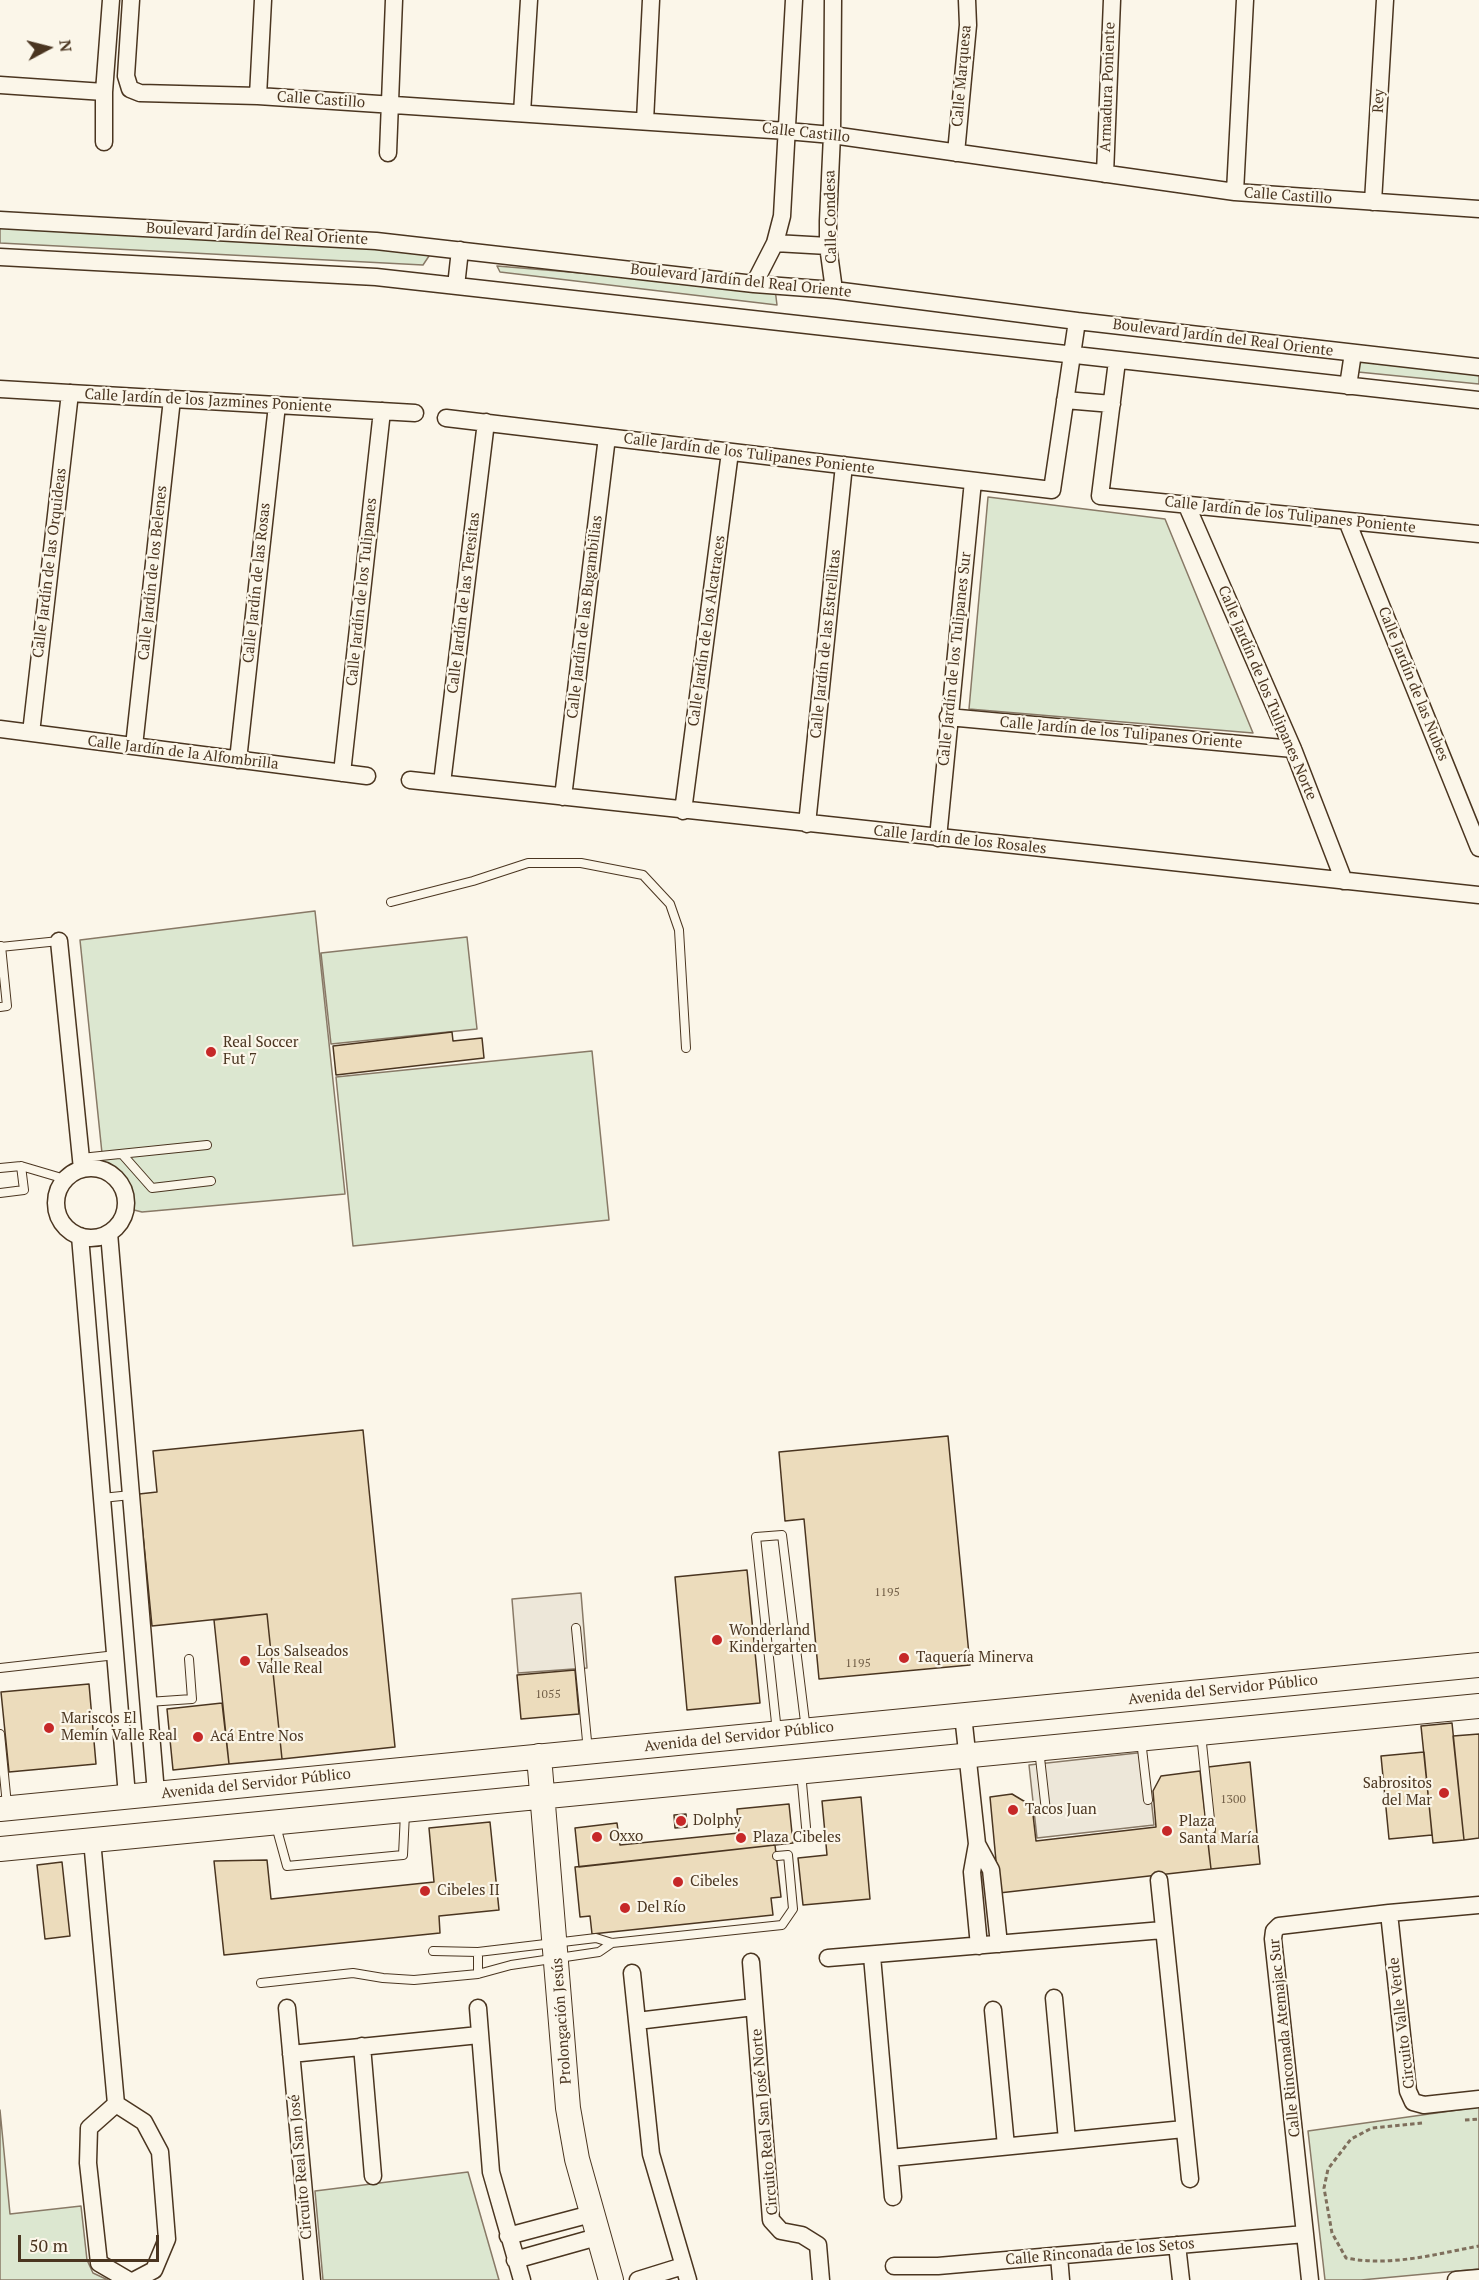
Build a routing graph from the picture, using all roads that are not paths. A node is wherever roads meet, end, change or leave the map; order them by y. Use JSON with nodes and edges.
{"nodes":[{"id":1,"x":111,"y":0,"type":"edge"},
{"id":2,"x":130,"y":0,"type":"edge"},
{"id":3,"x":262,"y":0,"type":"edge"},
{"id":4,"x":394,"y":0,"type":"edge"},
{"id":5,"x":530,"y":0,"type":"edge"},
{"id":6,"x":651,"y":0,"type":"edge"},
{"id":7,"x":794,"y":0,"type":"edge"},
{"id":8,"x":833,"y":0,"type":"edge"},
{"id":9,"x":967,"y":0,"type":"edge"},
{"id":10,"x":1112,"y":0,"type":"edge"},
{"id":11,"x":1245,"y":0,"type":"edge"},
{"id":12,"x":1385,"y":0,"type":"edge"},
{"id":13,"x":0,"y":85,"type":"edge"},
{"id":14,"x":104,"y":92,"type":"junction"},
{"id":15,"x":258,"y":96,"type":"junction"},
{"id":16,"x":388,"y":104,"type":"junction"},
{"id":17,"x":522,"y":113,"type":"junction"},
{"id":18,"x":645,"y":121,"type":"junction"},
{"id":19,"x":787,"y":131,"type":"junction"},
{"id":20,"x":832,"y":135,"type":"junction"},
{"id":21,"x":104,"y":142,"type":"dead end"},
{"id":22,"x":388,"y":153,"type":"dead end"},
{"id":23,"x":956,"y":153,"type":"junction"},
{"id":24,"x":1105,"y":174,"type":"junction"},
{"id":25,"x":1235,"y":192,"type":"junction"},
{"id":26,"x":1373,"y":202,"type":"junction"},
{"id":27,"x":1479,"y":209,"type":"edge"},
{"id":28,"x":0,"y":220,"type":"edge"},
{"id":29,"x":775,"y":243,"type":"junction"},
{"id":30,"x":828,"y":246,"type":"junction"},
{"id":31,"x":460,"y":250,"type":"junction"},
{"id":32,"x":0,"y":257,"type":"edge"},
{"id":33,"x":754,"y":284,"type":"junction"},
{"id":34,"x":456,"y":286,"type":"junction"},
{"id":35,"x":834,"y":290,"type":"junction"},
{"id":36,"x":1077,"y":321,"type":"junction"},
{"id":37,"x":1353,"y":353,"type":"junction"},
{"id":38,"x":1072,"y":356,"type":"junction"},
{"id":39,"x":1117,"y":361,"type":"junction"},
{"id":40,"x":1479,"y":367,"type":"edge"},
{"id":41,"x":1348,"y":386,"type":"junction"},
{"id":42,"x":0,"y":389,"type":"edge"},
{"id":43,"x":70,"y":393,"type":"junction"},
{"id":44,"x":172,"y":399,"type":"junction"},
{"id":45,"x":1065,"y":400,"type":"junction"},
{"id":46,"x":1479,"y":400,"type":"edge"},
{"id":47,"x":1112,"y":404,"type":"junction"},
{"id":48,"x":277,"y":405,"type":"junction"},
{"id":49,"x":382,"y":411,"type":"junction"},
{"id":50,"x":416,"y":413,"type":"dead end"},
{"id":51,"x":446,"y":418,"type":"dead end"},
{"id":52,"x":486,"y":423,"type":"junction"},
{"id":53,"x":607,"y":437,"type":"junction"},
{"id":54,"x":730,"y":452,"type":"junction"},
{"id":55,"x":844,"y":465,"type":"junction"},
{"id":56,"x":973,"y":481,"type":"junction"},
{"id":57,"x":1187,"y":506,"type":"junction"},
{"id":58,"x":1347,"y":521,"type":"junction"},
{"id":59,"x":1478,"y":537,"type":"edge"},
{"id":60,"x":948,"y":717,"type":"junction"},
{"id":61,"x":0,"y":729,"type":"edge"},
{"id":62,"x":31,"y":733,"type":"junction"},
{"id":63,"x":134,"y":746,"type":"junction"},
{"id":64,"x":1293,"y":749,"type":"junction"},
{"id":65,"x":237,"y":760,"type":"junction"},
{"id":66,"x":342,"y":773,"type":"junction"},
{"id":67,"x":367,"y":776,"type":"dead end"},
{"id":68,"x":410,"y":780,"type":"dead end"},
{"id":69,"x":442,"y":783,"type":"junction"},
{"id":70,"x":563,"y":797,"type":"junction"},
{"id":71,"x":683,"y":811,"type":"junction"},
{"id":72,"x":807,"y":824,"type":"junction"},
{"id":73,"x":938,"y":838,"type":"junction"},
{"id":74,"x":1479,"y":848,"type":"edge"},
{"id":75,"x":1344,"y":881,"type":"junction"},
{"id":76,"x":1479,"y":895,"type":"edge"},
{"id":77,"x":391,"y":902,"type":"dead end"},
{"id":78,"x":59,"y":941,"type":"joint"},
{"id":79,"x":1,"y":946,"type":"edge"},
{"id":80,"x":0,"y":1007,"type":"edge"},
{"id":81,"x":686,"y":1048,"type":"dead end"},
{"id":82,"x":207,"y":1145,"type":"dead end"},
{"id":83,"x":122,"y":1154,"type":"junction"},
{"id":84,"x":82,"y":1163,"type":"junction"},
{"id":85,"x":21,"y":1166,"type":"junction"},
{"id":86,"x":0,"y":1168,"type":"edge"},
{"id":87,"x":65,"y":1179,"type":"junction"},
{"id":88,"x":211,"y":1181,"type":"dead end"},
{"id":89,"x":0,"y":1193,"type":"edge"},
{"id":90,"x":109,"y":1233,"type":"junction"},
{"id":91,"x":80,"y":1236,"type":"junction"},
{"id":92,"x":131,"y":1495,"type":"junction"},
{"id":93,"x":102,"y":1498,"type":"junction"},
{"id":94,"x":576,"y":1628,"type":"dead end"},
{"id":95,"x":116,"y":1656,"type":"junction"},
{"id":96,"x":189,"y":1659,"type":"dead end"},
{"id":97,"x":1479,"y":1665,"type":"edge"},
{"id":98,"x":0,"y":1668,"type":"edge"},
{"id":99,"x":148,"y":1702,"type":"junction"},
{"id":100,"x":1479,"y":1706,"type":"edge"},
{"id":101,"x":963,"y":1715,"type":"junction"},
{"id":102,"x":806,"y":1730,"type":"junction"},
{"id":103,"x":777,"y":1733,"type":"junction"},
{"id":104,"x":1201,"y":1733,"type":"junction"},
{"id":105,"x":0,"y":1734,"type":"edge"},
{"id":106,"x":1141,"y":1739,"type":"junction"},
{"id":107,"x":1039,"y":1749,"type":"junction"},
{"id":108,"x":588,"y":1752,"type":"junction"},
{"id":109,"x":967,"y":1755,"type":"junction"},
{"id":110,"x":539,"y":1756,"type":"junction"},
{"id":111,"x":801,"y":1772,"type":"junction"},
{"id":112,"x":156,"y":1793,"type":"junction"},
{"id":113,"x":127,"y":1796,"type":"junction"},
{"id":114,"x":543,"y":1797,"type":"junction"},
{"id":115,"x":1148,"y":1800,"type":"dead end"},
{"id":116,"x":3,"y":1808,"type":"edge"},
{"id":117,"x":405,"y":1810,"type":"junction"},
{"id":118,"x":1046,"y":1811,"type":"dead end"},
{"id":119,"x":275,"y":1822,"type":"junction"},
{"id":120,"x":806,"y":1827,"type":"dead end"},
{"id":121,"x":1211,"y":1829,"type":"dead end"},
{"id":122,"x":92,"y":1840,"type":"junction"},
{"id":123,"x":977,"y":1844,"type":"junction"},
{"id":124,"x":0,"y":1849,"type":"edge"},
{"id":125,"x":777,"y":1856,"type":"dead end"},
{"id":126,"x":1159,"y":1880,"type":"dead end"},
{"id":127,"x":1479,"y":1905,"type":"edge"},
{"id":128,"x":1389,"y":1913,"type":"junction"},
{"id":129,"x":1163,"y":1930,"type":"junction"},
{"id":130,"x":612,"y":1943,"type":"junction"},
{"id":131,"x":999,"y":1944,"type":"junction"},
{"id":132,"x":979,"y":1946,"type":"junction"},
{"id":133,"x":433,"y":1951,"type":"dead end"},
{"id":134,"x":556,"y":1951,"type":"junction"},
{"id":135,"x":478,"y":1952,"type":"junction"},
{"id":136,"x":872,"y":1956,"type":"junction"},
{"id":137,"x":828,"y":1958,"type":"dead end"},
{"id":138,"x":751,"y":1962,"type":"dead end"},
{"id":139,"x":632,"y":1973,"type":"dead end"},
{"id":140,"x":478,"y":1974,"type":"junction"},
{"id":141,"x":261,"y":1983,"type":"dead end"},
{"id":142,"x":1054,"y":1998,"type":"dead end"},
{"id":143,"x":754,"y":2007,"type":"junction"},
{"id":144,"x":287,"y":2008,"type":"dead end"},
{"id":145,"x":478,"y":2008,"type":"dead end"},
{"id":146,"x":993,"y":2010,"type":"dead end"},
{"id":147,"x":637,"y":2020,"type":"junction"},
{"id":148,"x":479,"y":2035,"type":"junction"},
{"id":149,"x":362,"y":2046,"type":"junction"},
{"id":150,"x":291,"y":2054,"type":"junction"},
{"id":151,"x":1479,"y":2099,"type":"edge"},
{"id":152,"x":116,"y":2104,"type":"junction"},
{"id":153,"x":1184,"y":2129,"type":"junction"},
{"id":154,"x":1067,"y":2140,"type":"junction"},
{"id":155,"x":1006,"y":2146,"type":"junction"},
{"id":156,"x":890,"y":2158,"type":"junction"},
{"id":157,"x":373,"y":2175,"type":"dead end"},
{"id":158,"x":1190,"y":2179,"type":"dead end"},
{"id":159,"x":893,"y":2197,"type":"dead end"},
{"id":160,"x":591,"y":2214,"type":"junction"},
{"id":161,"x":1305,"y":2234,"type":"junction"},
{"id":162,"x":508,"y":2236,"type":"junction"},
{"id":163,"x":597,"y":2237,"type":"junction"},
{"id":164,"x":1177,"y":2245,"type":"junction"},
{"id":165,"x":1059,"y":2256,"type":"junction"},
{"id":166,"x":515,"y":2260,"type":"junction"},
{"id":167,"x":894,"y":2266,"type":"dead end"},
{"id":168,"x":685,"y":2273,"type":"edge"},
{"id":169,"x":939,"y":2273,"type":"edge"},
{"id":170,"x":1479,"y":2278,"type":"edge"},
{"id":171,"x":128,"y":2280,"type":"edge"},
{"id":172,"x":135,"y":2280,"type":"edge"},
{"id":173,"x":312,"y":2280,"type":"edge"},
{"id":174,"x":522,"y":2280,"type":"edge"},
{"id":175,"x":612,"y":2280,"type":"edge"},
{"id":176,"x":638,"y":2280,"type":"edge"},
{"id":177,"x":821,"y":2280,"type":"edge"},
{"id":178,"x":1061,"y":2280,"type":"edge"},
{"id":179,"x":1180,"y":2280,"type":"edge"},
{"id":180,"x":1310,"y":2280,"type":"edge"},
{"id":181,"x":1456,"y":2280,"type":"edge"}],
"edges":[{"from":1,"to":14,"type":"street"},
{"from":2,"to":15,"type":"street","name":"Calle Castillo"},
{"from":3,"to":15,"type":"street"},
{"from":4,"to":16,"type":"street"},
{"from":5,"to":17,"type":"street"},
{"from":6,"to":18,"type":"street"},
{"from":7,"to":19,"type":"street"},
{"from":8,"to":20,"type":"street","name":"Calle Condesa"},
{"from":9,"to":23,"type":"street","name":"Calle Marquesa"},
{"from":10,"to":24,"type":"street","name":"Armadura Poniente"},
{"from":11,"to":25,"type":"street"},
{"from":12,"to":26,"type":"street","name":"Rey"},
{"from":13,"to":14,"type":"street"},
{"from":14,"to":21,"type":"street"},
{"from":15,"to":16,"type":"street","name":"Calle Castillo"},
{"from":16,"to":17,"type":"street","name":"Calle Castillo"},
{"from":16,"to":22,"type":"street"},
{"from":17,"to":18,"type":"street","name":"Calle Castillo"},
{"from":18,"to":19,"type":"street","name":"Calle Castillo"},
{"from":19,"to":20,"type":"street","name":"Calle Castillo"},
{"from":19,"to":29,"type":"street"},
{"from":20,"to":23,"type":"street","name":"Calle Castillo"},
{"from":20,"to":30,"type":"street","name":"Calle Condesa"},
{"from":23,"to":24,"type":"street","name":"Calle Castillo"},
{"from":24,"to":25,"type":"street","name":"Calle Castillo"},
{"from":25,"to":26,"type":"street","name":"Calle Castillo"},
{"from":26,"to":27,"type":"street","name":"Calle Castillo"},
{"from":28,"to":31,"type":"street","name":"Boulevard Jardín del Real Oriente"},
{"from":29,"to":30,"type":"street"},
{"from":29,"to":33,"type":"street"},
{"from":30,"to":35,"type":"street","name":"Calle Condesa"},
{"from":31,"to":33,"type":"street","name":"Boulevard Jardín del Real Oriente"},
{"from":31,"to":34,"type":"street"},
{"from":32,"to":34,"type":"street"},
{"from":33,"to":35,"type":"street","name":"Boulevard Jardín del Real Oriente"},
{"from":34,"to":38,"type":"street"},
{"from":35,"to":36,"type":"street","name":"Boulevard Jardín del Real Oriente"},
{"from":36,"to":37,"type":"street","name":"Boulevard Jardín del Real Oriente"},
{"from":36,"to":38,"type":"street"},
{"from":37,"to":40,"type":"street","name":"Boulevard Jardín del Real Oriente"},
{"from":37,"to":41,"type":"street"},
{"from":38,"to":39,"type":"street"},
{"from":38,"to":45,"type":"street"},
{"from":39,"to":41,"type":"street"},
{"from":39,"to":47,"type":"street"},
{"from":41,"to":46,"type":"street"},
{"from":42,"to":43,"type":"street","name":"Calle Jardín de los Jazmines Poniente"},
{"from":43,"to":44,"type":"street","name":"Calle Jardín de los Jazmines Poniente"},
{"from":43,"to":62,"type":"street","name":"Calle Jardín de las Orquideas"},
{"from":44,"to":48,"type":"street","name":"Calle Jardín de los Jazmines Poniente"},
{"from":44,"to":63,"type":"street","name":"Calle Jardín de los Belenes"},
{"from":45,"to":47,"type":"street"},
{"from":45,"to":56,"type":"street","name":"Calle Jardín de los Tulipanes Poniente"},
{"from":47,"to":57,"type":"street","name":"Calle Jardín de los Tulipanes Poniente"},
{"from":48,"to":49,"type":"street","name":"Calle Jardín de los Jazmines Poniente"},
{"from":48,"to":65,"type":"street","name":"Calle Jardín de las Rosas"},
{"from":49,"to":50,"type":"street","name":"Calle Jardín de los Jazmines Poniente"},
{"from":49,"to":66,"type":"street","name":"Calle Jardín de los Tulipanes"},
{"from":51,"to":52,"type":"street","name":"Calle Jardín de los Tulipanes Poniente"},
{"from":52,"to":53,"type":"street","name":"Calle Jardín de los Tulipanes Poniente"},
{"from":52,"to":69,"type":"street","name":"Calle Jardín de las Teresitas"},
{"from":53,"to":54,"type":"street","name":"Calle Jardín de los Tulipanes Poniente"},
{"from":53,"to":70,"type":"street","name":"Calle Jardín de las Bugambilias"},
{"from":54,"to":55,"type":"street","name":"Calle Jardín de los Tulipanes Poniente"},
{"from":54,"to":71,"type":"street","name":"Calle Jardín de los Alcatraces"},
{"from":55,"to":56,"type":"street","name":"Calle Jardín de los Tulipanes Poniente"},
{"from":55,"to":72,"type":"street","name":"Calle Jardín de las Estrellitas"},
{"from":56,"to":60,"type":"street","name":"Calle Jardín de los Tulipanes Sur"},
{"from":57,"to":58,"type":"street","name":"Calle Jardín de los Tulipanes Poniente"},
{"from":57,"to":64,"type":"street","name":"Calle Jardín de los Tulipanes Norte"},
{"from":58,"to":59,"type":"street","name":"Calle Jardín de los Tulipanes Poniente"},
{"from":58,"to":74,"type":"street","name":"Calle Jardín de las Nubes"},
{"from":60,"to":64,"type":"street","name":"Calle Jardín de los Tulipanes Oriente"},
{"from":60,"to":73,"type":"street","name":"Calle Jardín de los Tulipanes Sur"},
{"from":61,"to":62,"type":"street","name":"Calle Jardín de la Alfombrilla"},
{"from":62,"to":63,"type":"street","name":"Calle Jardín de la Alfombrilla"},
{"from":63,"to":65,"type":"street","name":"Calle Jardín de la Alfombrilla"},
{"from":64,"to":75,"type":"street","name":"Calle Jardín de los Tulipanes Norte"},
{"from":65,"to":66,"type":"street","name":"Calle Jardín de la Alfombrilla"},
{"from":66,"to":67,"type":"street","name":"Calle Jardín de la Alfombrilla"},
{"from":68,"to":69,"type":"street"},
{"from":69,"to":70,"type":"street","name":"Calle Jardín de los Rosales"},
{"from":70,"to":71,"type":"street","name":"Calle Jardín de los Rosales"},
{"from":71,"to":72,"type":"street","name":"Calle Jardín de los Rosales"},
{"from":72,"to":73,"type":"street","name":"Calle Jardín de los Rosales"},
{"from":73,"to":75,"type":"street","name":"Calle Jardín de los Rosales"},
{"from":75,"to":76,"type":"street","name":"Calle Jardín de los Rosales"},
{"from":77,"to":81,"type":"lane"},
{"from":78,"to":79,"type":"lane"},
{"from":78,"to":84,"type":"street"},
{"from":79,"to":80,"type":"lane"},
{"from":82,"to":83,"type":"lane"},
{"from":83,"to":84,"type":"lane"},
{"from":83,"to":88,"type":"lane"},
{"from":84,"to":87,"type":"street"},
{"from":84,"to":90,"type":"street"},
{"from":85,"to":86,"type":"lane"},
{"from":85,"to":87,"type":"lane"},
{"from":85,"to":89,"type":"lane"},
{"from":87,"to":91,"type":"street"},
{"from":90,"to":91,"type":"street"},
{"from":90,"to":92,"type":"street"},
{"from":91,"to":93,"type":"street"},
{"from":92,"to":93,"type":"lane"},
{"from":92,"to":99,"type":"street"},
{"from":93,"to":95,"type":"street"},
{"from":94,"to":108,"type":"lane"},
{"from":95,"to":98,"type":"lane"},
{"from":95,"to":113,"type":"street"},
{"from":96,"to":99,"type":"lane"},
{"from":97,"to":101,"type":"street","name":"Avenida del Servidor Público"},
{"from":99,"to":112,"type":"street"},
{"from":100,"to":104,"type":"street"},
{"from":101,"to":102,"type":"street","name":"Avenida del Servidor Público"},
{"from":101,"to":109,"type":"street"},
{"from":102,"to":103,"type":"street","name":"Avenida del Servidor Público"},
{"from":102,"to":103,"type":"lane"},
{"from":103,"to":108,"type":"street","name":"Avenida del Servidor Público"},
{"from":104,"to":106,"type":"street"},
{"from":104,"to":121,"type":"lane"},
{"from":105,"to":116,"type":"lane"},
{"from":106,"to":107,"type":"street"},
{"from":106,"to":115,"type":"lane"},
{"from":107,"to":109,"type":"street"},
{"from":107,"to":118,"type":"lane"},
{"from":108,"to":110,"type":"street","name":"Avenida del Servidor Público"},
{"from":109,"to":111,"type":"street"},
{"from":109,"to":123,"type":"street"},
{"from":110,"to":112,"type":"street","name":"Avenida del Servidor Público"},
{"from":110,"to":114,"type":"street","name":"Prolongación Jesús"},
{"from":111,"to":114,"type":"street"},
{"from":111,"to":120,"type":"lane"},
{"from":112,"to":113,"type":"street","name":"Avenida del Servidor Público"},
{"from":113,"to":116,"type":"street","name":"Avenida del Servidor Público"},
{"from":114,"to":117,"type":"street"},
{"from":114,"to":134,"type":"street","name":"Prolongación Jesús"},
{"from":117,"to":119,"type":"street"},
{"from":117,"to":119,"type":"lane"},
{"from":119,"to":122,"type":"street"},
{"from":122,"to":124,"type":"street"},
{"from":122,"to":152,"type":"street"},
{"from":123,"to":131,"type":"street"},
{"from":123,"to":132,"type":"street"},
{"from":125,"to":130,"type":"lane"},
{"from":126,"to":129,"type":"street"},
{"from":127,"to":128,"type":"street","name":"Calle Rinconada Atemajac Sur"},
{"from":128,"to":151,"type":"street","name":"Circuito Valle Verde"},
{"from":128,"to":161,"type":"street","name":"Calle Rinconada Atemajac Sur"},
{"from":129,"to":131,"type":"street"},
{"from":129,"to":153,"type":"street"},
{"from":130,"to":134,"type":"lane"},
{"from":130,"to":134,"type":"lane"},
{"from":131,"to":132,"type":"street"},
{"from":132,"to":136,"type":"street"},
{"from":133,"to":135,"type":"lane"},
{"from":134,"to":135,"type":"lane"},
{"from":134,"to":140,"type":"lane"},
{"from":134,"to":160,"type":"street","name":"Prolongación Jesús"},
{"from":135,"to":140,"type":"lane"},
{"from":136,"to":137,"type":"street"},
{"from":136,"to":156,"type":"street"},
{"from":138,"to":143,"type":"street","name":"Circuito Real San José Norte"},
{"from":139,"to":147,"type":"street"},
{"from":140,"to":141,"type":"lane"},
{"from":142,"to":154,"type":"street"},
{"from":143,"to":147,"type":"street","name":"Circuito Real San José Norte"},
{"from":143,"to":177,"type":"street","name":"Circuito Real San José Norte"},
{"from":144,"to":150,"type":"street","name":"Circuito Real San José"},
{"from":145,"to":148,"type":"street"},
{"from":146,"to":155,"type":"street"},
{"from":147,"to":168,"type":"street"},
{"from":148,"to":149,"type":"street"},
{"from":148,"to":162,"type":"street"},
{"from":149,"to":150,"type":"street"},
{"from":149,"to":157,"type":"street"},
{"from":150,"to":173,"type":"street","name":"Circuito Real San José"},
{"from":152,"to":171,"type":"street"},
{"from":152,"to":172,"type":"street"},
{"from":153,"to":154,"type":"street"},
{"from":153,"to":158,"type":"street"},
{"from":154,"to":155,"type":"street"},
{"from":155,"to":156,"type":"street"},
{"from":156,"to":159,"type":"street"},
{"from":160,"to":162,"type":"street"},
{"from":160,"to":163,"type":"street","name":"Prolongación Jesús"},
{"from":161,"to":164,"type":"street","name":"Calle Rinconada de los Setos"},
{"from":161,"to":180,"type":"street","name":"Calle Rinconada Atemajac Sur"},
{"from":162,"to":166,"type":"street"},
{"from":163,"to":166,"type":"street"},
{"from":163,"to":175,"type":"street","name":"Prolongación Jesús"},
{"from":164,"to":165,"type":"street","name":"Calle Rinconada de los Setos"},
{"from":164,"to":179,"type":"street"},
{"from":165,"to":169,"type":"street","name":"Calle Rinconada de los Setos"},
{"from":165,"to":178,"type":"street"},
{"from":166,"to":174,"type":"street"},
{"from":167,"to":169,"type":"street","name":"Calle Rinconada de los Setos"},
{"from":168,"to":176,"type":"street"},
{"from":170,"to":181,"type":"street"}]}
